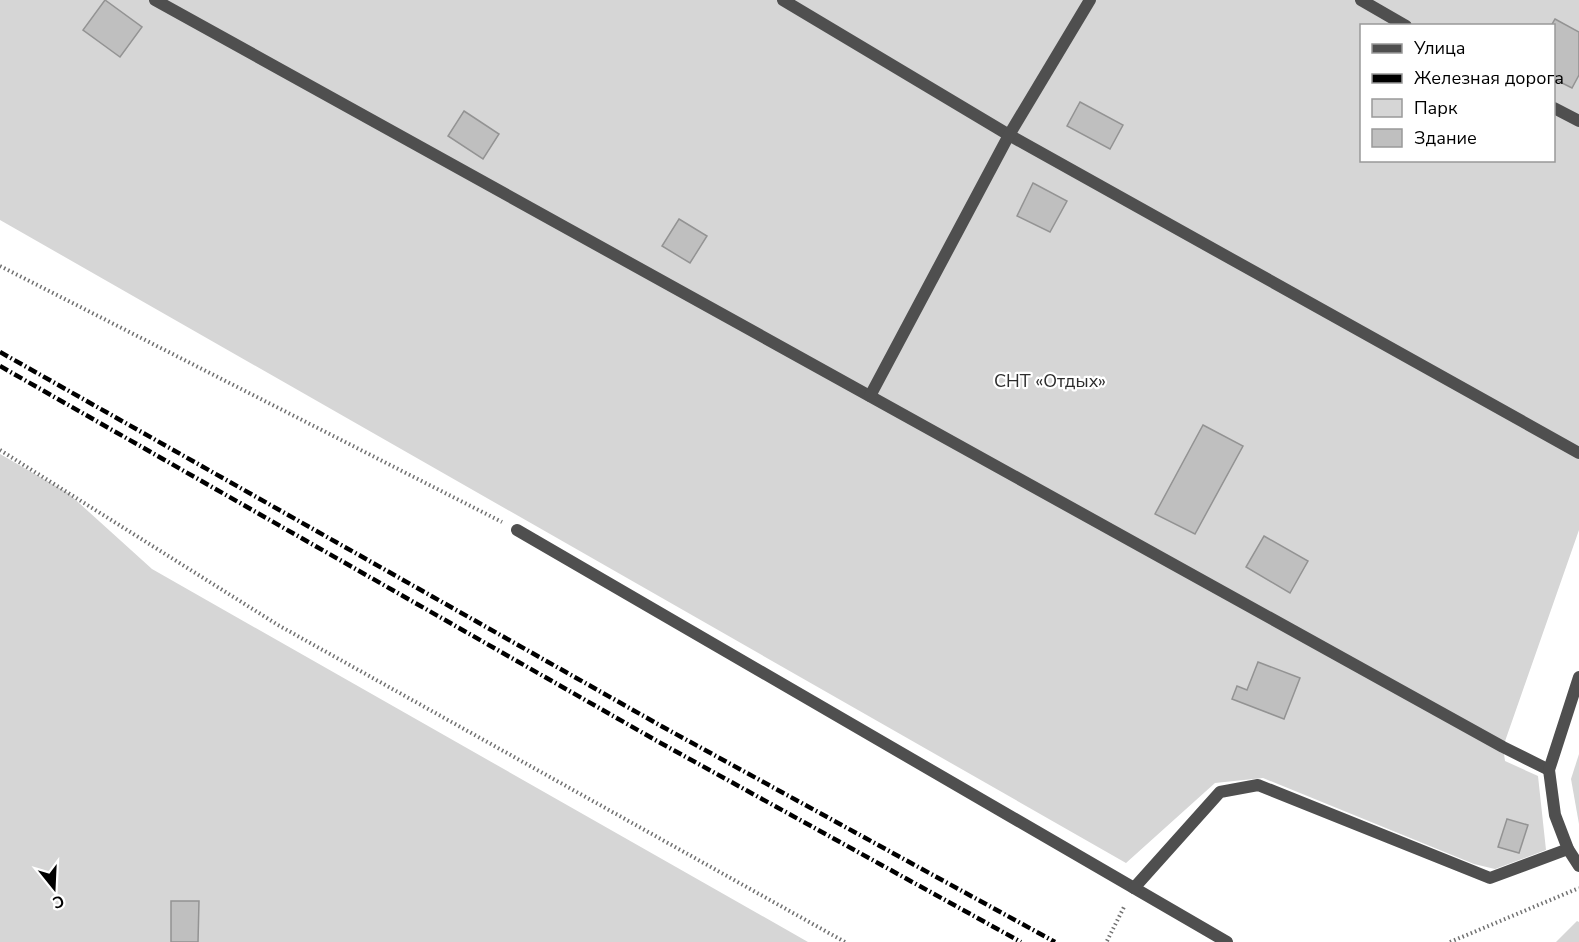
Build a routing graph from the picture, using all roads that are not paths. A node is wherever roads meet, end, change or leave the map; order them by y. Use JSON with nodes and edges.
{"nodes":[{"id":1,"x":155,"y":0,"type":"edge"},
{"id":2,"x":783,"y":0,"type":"edge"},
{"id":3,"x":1090,"y":0,"type":"edge"},
{"id":4,"x":1361,"y":0,"type":"edge"},
{"id":5,"x":1403,"y":24,"type":"edge"},
{"id":6,"x":1555,"y":109,"type":"edge"},
{"id":7,"x":1579,"y":121,"type":"edge"},
{"id":8,"x":1009,"y":135,"type":"junction"},
{"id":9,"x":870,"y":396,"type":"junction"},
{"id":10,"x":1579,"y":453,"type":"edge"},
{"id":11,"x":517,"y":530,"type":"road end"},
{"id":12,"x":1579,"y":677,"type":"edge"},
{"id":13,"x":1549,"y":770,"type":"junction"},
{"id":14,"x":1568,"y":849,"type":"junction"},
{"id":15,"x":1579,"y":866,"type":"edge"},
{"id":16,"x":1134,"y":888,"type":"junction"},
{"id":17,"x":1227,"y":942,"type":"edge"}],
"edges":[{"from":1,"to":9,"type":"street"},
{"from":2,"to":8,"type":"street"},
{"from":3,"to":8,"type":"street"},
{"from":4,"to":5,"type":"street"},
{"from":6,"to":7,"type":"street"},
{"from":8,"to":9,"type":"street"},
{"from":8,"to":10,"type":"street"},
{"from":9,"to":13,"type":"street"},
{"from":11,"to":16,"type":"street"},
{"from":12,"to":13,"type":"street"},
{"from":13,"to":14,"type":"street"},
{"from":14,"to":15,"type":"street"},
{"from":14,"to":16,"type":"street"},
{"from":16,"to":17,"type":"street"}]}
